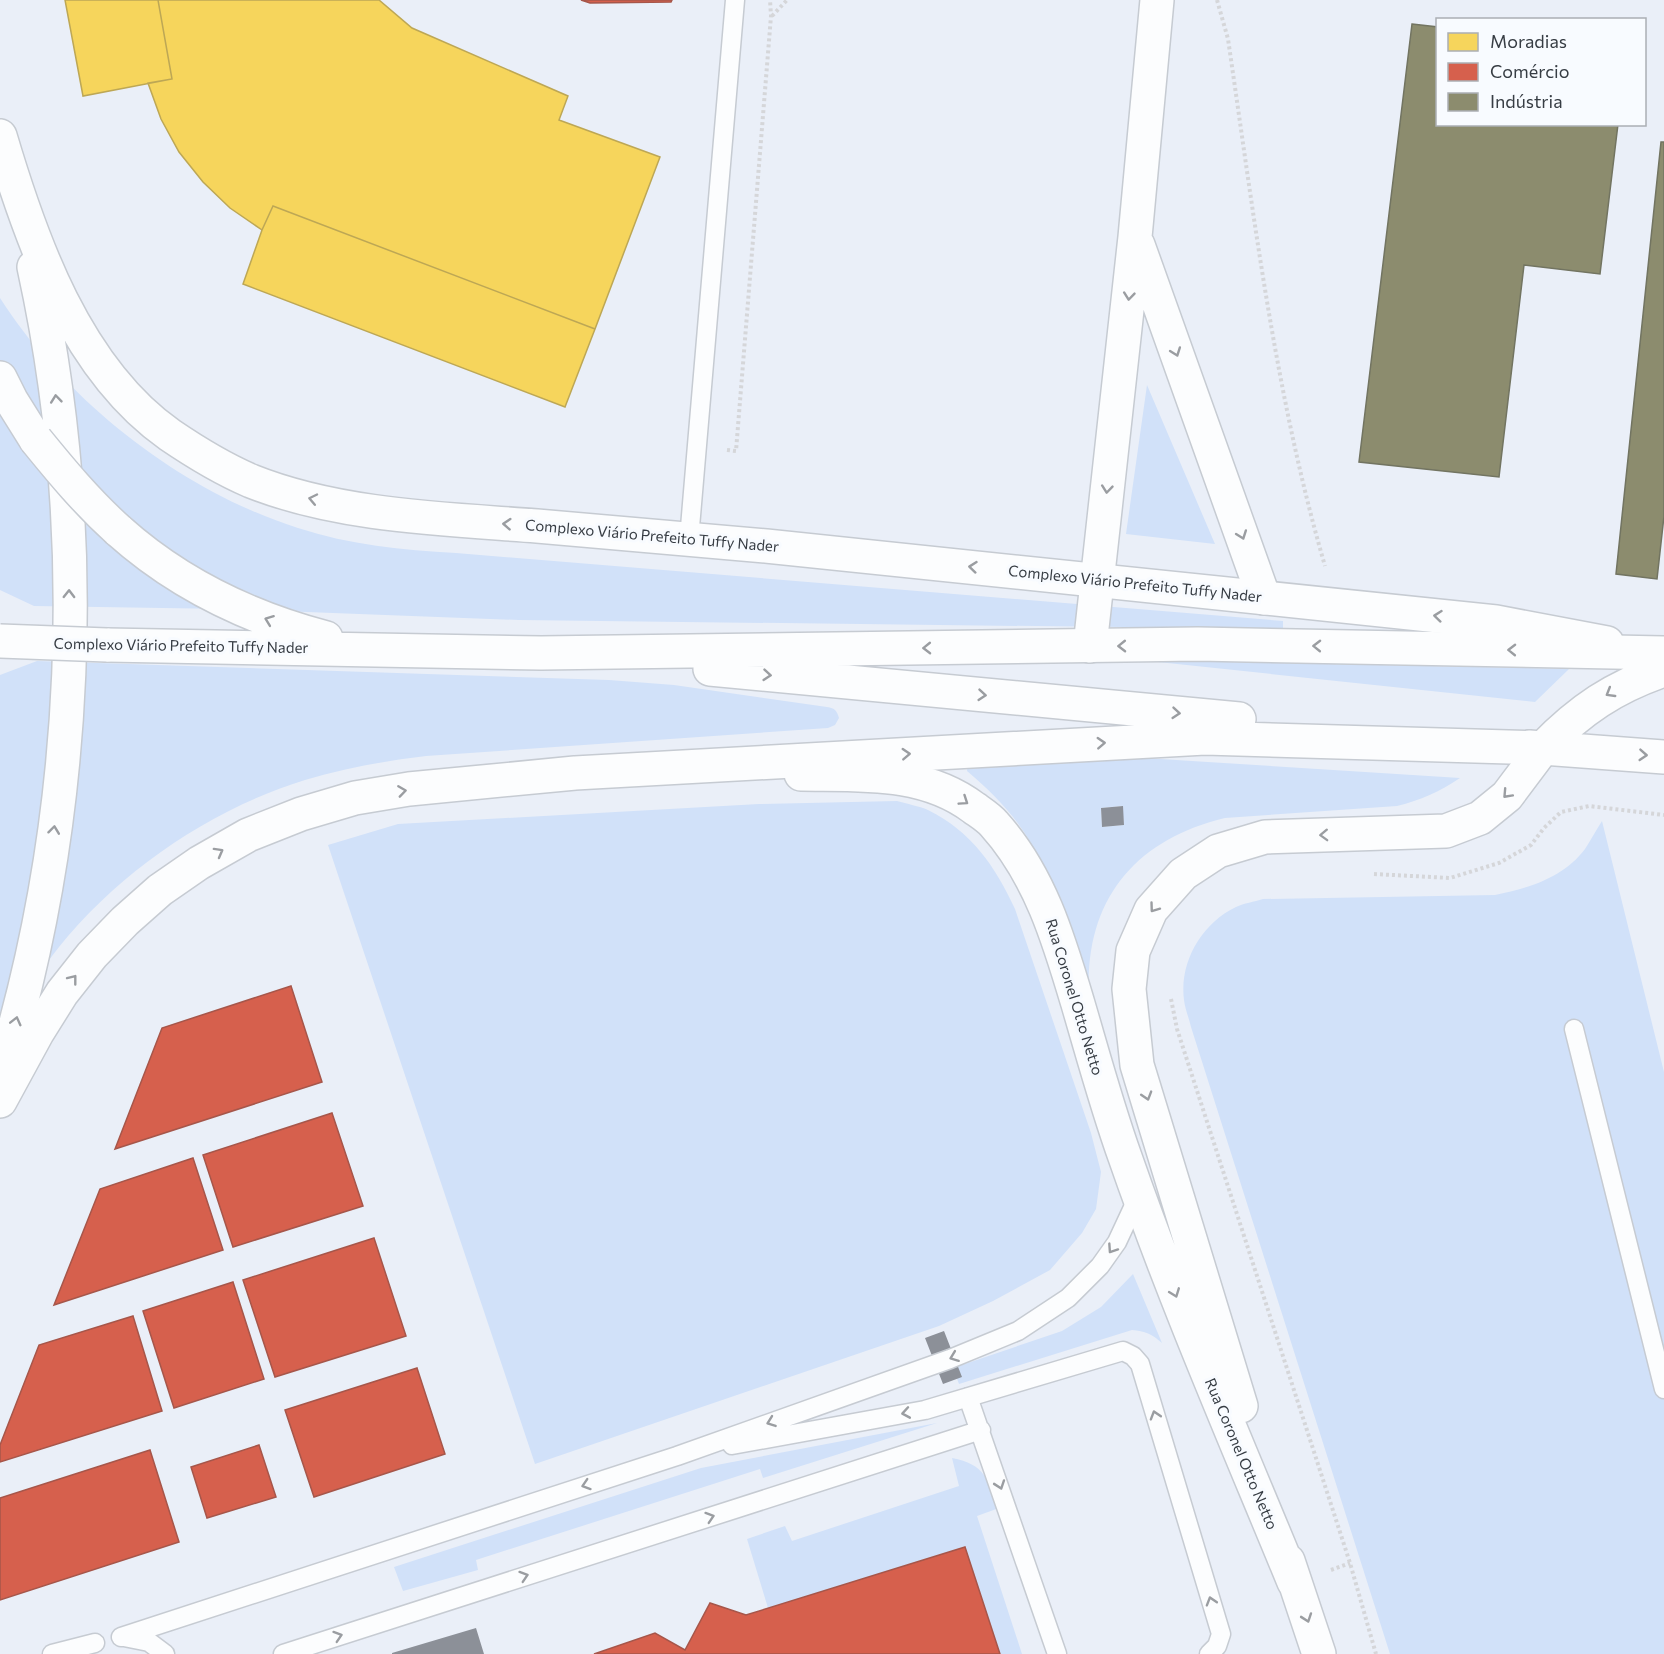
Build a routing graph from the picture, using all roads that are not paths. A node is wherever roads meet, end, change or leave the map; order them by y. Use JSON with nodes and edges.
{"nodes":[{"id":1,"x":735,"y":0,"type":"edge"},
{"id":2,"x":1157,"y":0,"type":"edge"},
{"id":3,"x":0,"y":136,"type":"edge"},
{"id":4,"x":20,"y":205,"type":"junction"},
{"id":5,"x":1135,"y":237,"type":"junction"},
{"id":6,"x":0,"y":378,"type":"edge"},
{"id":7,"x":689,"y":538,"type":"junction"},
{"id":8,"x":1097,"y":579,"type":"junction"},
{"id":9,"x":1264,"y":598,"type":"junction"},
{"id":10,"x":0,"y":642,"type":"edge"},
{"id":11,"x":1090,"y":646,"type":"junction"},
{"id":12,"x":387,"y":650,"type":"junction"},
{"id":13,"x":542,"y":653,"type":"junction"},
{"id":14,"x":1661,"y":658,"type":"edge"},
{"id":15,"x":1543,"y":748,"type":"junction"},
{"id":16,"x":1664,"y":757,"type":"edge"},
{"id":17,"x":575,"y":773,"type":"junction"},
{"id":18,"x":1574,"y":1029,"type":"dead end"},
{"id":19,"x":0,"y":1078,"type":"edge"},
{"id":20,"x":0,"y":1101,"type":"edge"},
{"id":21,"x":1139,"y":1197,"type":"junction"},
{"id":22,"x":1664,"y":1389,"type":"edge"},
{"id":23,"x":968,"y":1397,"type":"junction"},
{"id":24,"x":981,"y":1430,"type":"junction"},
{"id":25,"x":677,"y":1456,"type":"junction"},
{"id":26,"x":1294,"y":1582,"type":"junction"},
{"id":27,"x":89,"y":1649,"type":"edge"},
{"id":28,"x":52,"y":1654,"type":"edge"},
{"id":29,"x":165,"y":1654,"type":"edge"},
{"id":30,"x":283,"y":1654,"type":"edge"},
{"id":31,"x":1057,"y":1654,"type":"edge"},
{"id":32,"x":1209,"y":1654,"type":"edge"},
{"id":33,"x":1319,"y":1654,"type":"edge"}],
"edges":[{"from":1,"to":7,"type":"lane"},
{"from":2,"to":5,"type":"main road"},
{"from":3,"to":4,"type":"main road","name":"Complexo Viário Prefeito Tuffy Nader"},
{"from":7,"to":4,"type":"main road","name":"Complexo Viário Prefeito Tuffy Nader","one_way":true},
{"from":19,"to":4,"type":"main road","one_way":true},
{"from":5,"to":8,"type":"main road","one_way":true},
{"from":5,"to":9,"type":"main road","one_way":true},
{"from":12,"to":6,"type":"main road","one_way":true,"bridge":true},
{"from":8,"to":7,"type":"main road","name":"Complexo Viário Prefeito Tuffy Nader","one_way":true},
{"from":8,"to":9,"type":"main road","name":"Complexo Viário Prefeito Tuffy Nader"},
{"from":8,"to":11,"type":"main road"},
{"from":14,"to":9,"type":"main road","name":"Complexo Viário Prefeito Tuffy Nader","one_way":true},
{"from":10,"to":12,"type":"main road","name":"Complexo Viário Prefeito Tuffy Nader","bridge":true},
{"from":11,"to":13,"type":"main road","name":"Complexo Viário Prefeito Tuffy Nader","one_way":true},
{"from":14,"to":11,"type":"main road","name":"Complexo Viário Prefeito Tuffy Nader","one_way":true},
{"from":12,"to":13,"type":"main road","name":"Complexo Viário Prefeito Tuffy Nader"},
{"from":13,"to":15,"type":"main road","name":"Complexo Viário Prefeito Tuffy Nader","one_way":true},
{"from":14,"to":15,"type":"main road","name":"Rua Coronel Otto Netto","one_way":true},
{"from":15,"to":16,"type":"main road","one_way":true},
{"from":17,"to":15,"type":"main road","one_way":true},
{"from":15,"to":26,"type":"main road","name":"Rua Coronel Otto Netto","one_way":true},
{"from":20,"to":17,"type":"main road","one_way":true},
{"from":17,"to":21,"type":"main road","name":"Rua Coronel Otto Netto","one_way":true},
{"from":18,"to":22,"type":"lane"},
{"from":21,"to":25,"type":"lane","one_way":true},
{"from":21,"to":26,"type":"main road","name":"Rua Coronel Otto Netto","one_way":true},
{"from":23,"to":24,"type":"lane"},
{"from":23,"to":25,"type":"lane","one_way":true},
{"from":32,"to":23,"type":"lane","one_way":true},
{"from":30,"to":24,"type":"lane","one_way":true},
{"from":24,"to":31,"type":"lane","one_way":true},
{"from":25,"to":29,"type":"lane","one_way":true},
{"from":26,"to":33,"type":"main road","name":"Rua Coronel Otto Netto","one_way":true},
{"from":27,"to":28,"type":"lane"}]}
